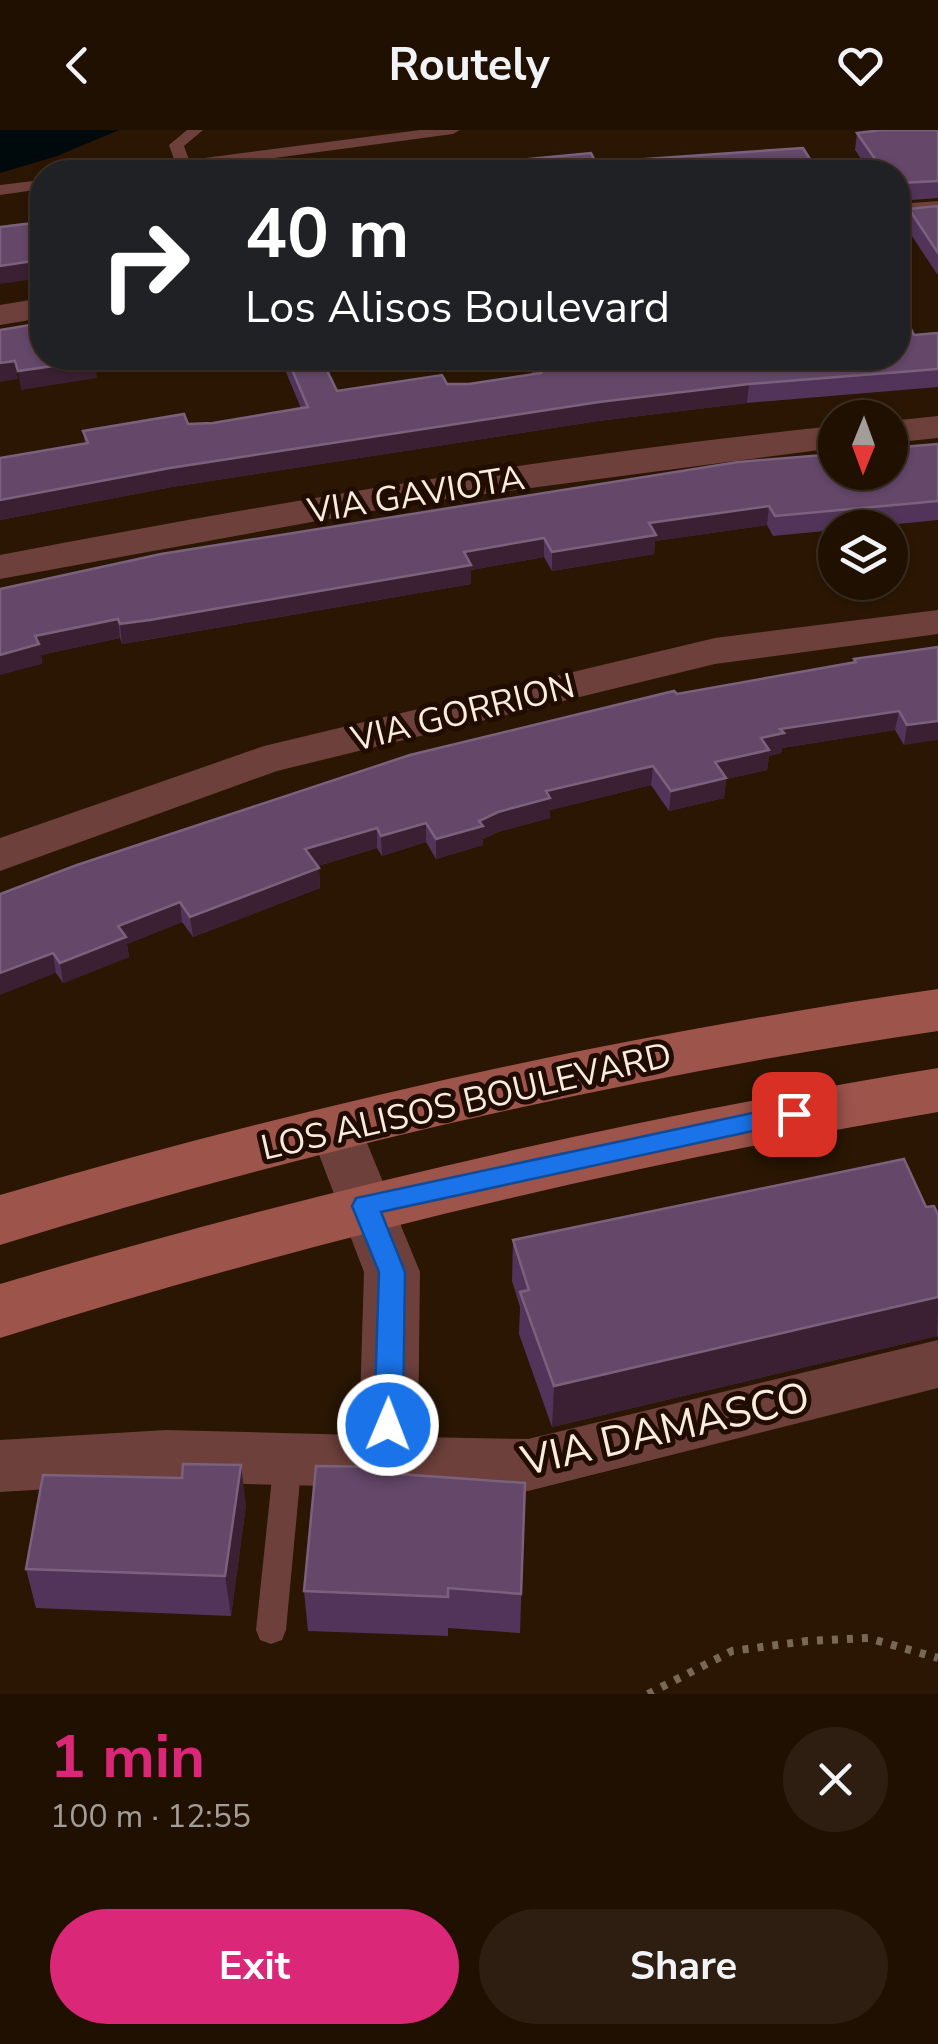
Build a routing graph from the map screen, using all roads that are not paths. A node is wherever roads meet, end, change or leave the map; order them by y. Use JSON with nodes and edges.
{"nodes":[{"id":1,"x":196,"y":130,"type":"edge"},
{"id":2,"x":453,"y":130,"type":"edge"},
{"id":3,"x":182,"y":160,"type":"edge"},
{"id":4,"x":229,"y":160,"type":"edge"},
{"id":5,"x":30,"y":186,"type":"edge"},
{"id":6,"x":0,"y":190,"type":"edge"},
{"id":7,"x":938,"y":212,"type":"edge"},
{"id":8,"x":910,"y":213,"type":"edge"},
{"id":9,"x":30,"y":310,"type":"edge"},
{"id":10,"x":0,"y":315,"type":"edge"},
{"id":11,"x":938,"y":428,"type":"edge"},
{"id":12,"x":908,"y":430,"type":"edge"},
{"id":13,"x":818,"y":439,"type":"edge"},
{"id":14,"x":0,"y":567,"type":"edge"},
{"id":15,"x":938,"y":622,"type":"edge"},
{"id":16,"x":0,"y":855,"type":"edge"},
{"id":17,"x":938,"y":1010,"type":"edge"},
{"id":18,"x":938,"y":1090,"type":"edge"},
{"id":19,"x":334,"y":1126,"type":"junction"},
{"id":20,"x":365,"y":1206,"type":"junction"},
{"id":21,"x":0,"y":1220,"type":"edge"},
{"id":22,"x":0,"y":1311,"type":"edge"},
{"id":23,"x":938,"y":1364,"type":"edge"},
{"id":24,"x":288,"y":1460,"type":"junction"},
{"id":25,"x":388,"y":1463,"type":"junction"},
{"id":26,"x":0,"y":1466,"type":"edge"},
{"id":27,"x":271,"y":1630,"type":"dead end"}],
"edges":[{"from":1,"to":3,"type":"lane"},
{"from":2,"to":4,"type":"lane"},
{"from":5,"to":6,"type":"lane"},
{"from":7,"to":8,"type":"street"},
{"from":9,"to":10,"type":"street"},
{"from":11,"to":12,"type":"street"},
{"from":13,"to":14,"type":"street","name":"VIA GAVIOTA"},
{"from":15,"to":16,"type":"street","name":"VIA GORRION"},
{"from":17,"to":19,"type":"main road","name":"LOS ALISOS BOULEVARD"},
{"from":18,"to":20,"type":"main road"},
{"from":19,"to":20,"type":"street"},
{"from":19,"to":21,"type":"main road","name":"LOS ALISOS BOULEVARD"},
{"from":20,"to":22,"type":"main road"},
{"from":20,"to":25,"type":"street"},
{"from":23,"to":25,"type":"street","name":"VIA DAMASCO"},
{"from":24,"to":25,"type":"street","name":"VIA DAMASCO"},
{"from":24,"to":26,"type":"street","name":"VIA DAMASCO"},
{"from":24,"to":27,"type":"lane"}]}
